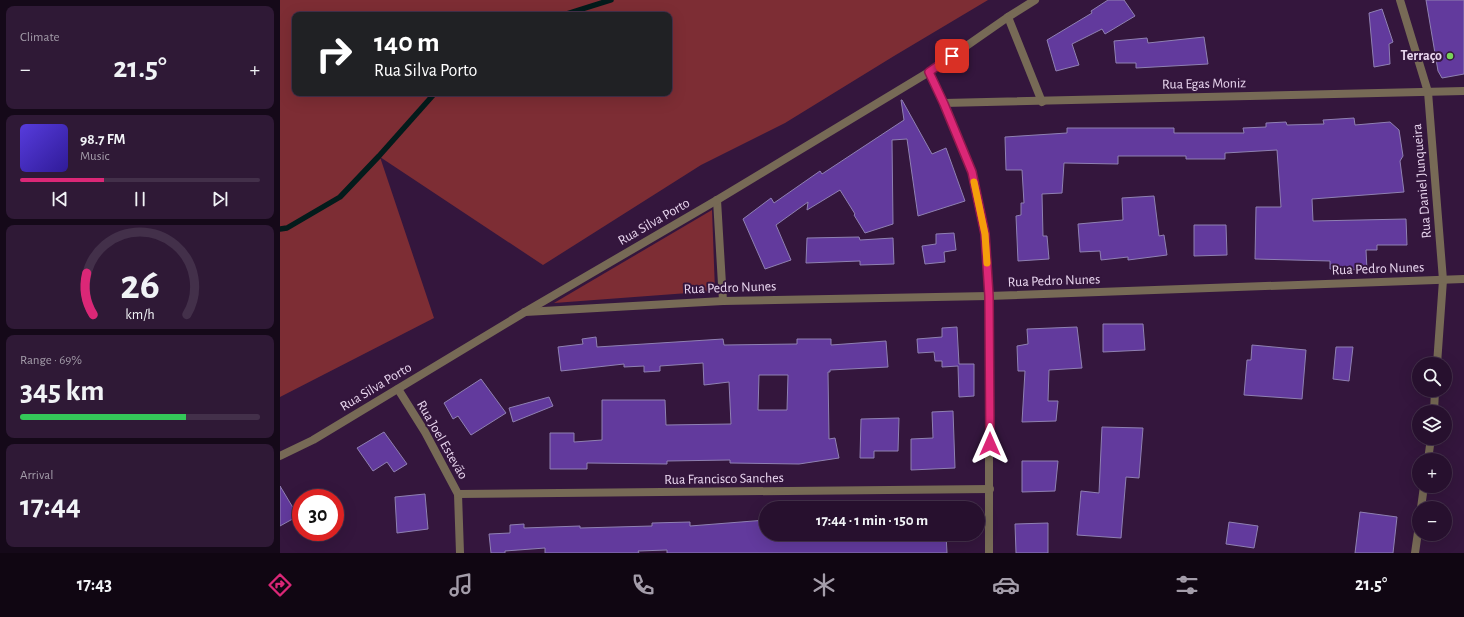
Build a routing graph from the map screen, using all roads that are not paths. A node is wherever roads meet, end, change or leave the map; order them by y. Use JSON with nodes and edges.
{"nodes":[{"id":1,"x":1036,"y":0,"type":"edge"},
{"id":2,"x":1400,"y":0,"type":"edge"},
{"id":3,"x":1008,"y":16,"type":"junction"},
{"id":4,"x":929,"y":72,"type":"junction"},
{"id":5,"x":1464,"y":91,"type":"edge"},
{"id":6,"x":1428,"y":92,"type":"junction"},
{"id":7,"x":1042,"y":102,"type":"junction"},
{"id":8,"x":944,"y":104,"type":"junction"},
{"id":9,"x":717,"y":200,"type":"junction"},
{"id":10,"x":1464,"y":279,"type":"edge"},
{"id":11,"x":1443,"y":280,"type":"junction"},
{"id":12,"x":989,"y":296,"type":"junction"},
{"id":13,"x":723,"y":301,"type":"junction"},
{"id":14,"x":525,"y":312,"type":"junction"},
{"id":15,"x":1438,"y":357,"type":"edge"},
{"id":16,"x":398,"y":390,"type":"junction"},
{"id":17,"x":280,"y":456,"type":"edge"},
{"id":18,"x":990,"y":489,"type":"junction"},
{"id":19,"x":458,"y":494,"type":"junction"},
{"id":20,"x":1417,"y":541,"type":"edge"},
{"id":21,"x":460,"y":553,"type":"edge"},
{"id":22,"x":989,"y":553,"type":"edge"},
{"id":23,"x":1415,"y":553,"type":"edge"}],
"edges":[{"from":1,"to":3,"type":"street","name":"Rua Silva Porto"},
{"from":2,"to":6,"type":"street","name":"Rua Daniel Junqueira"},
{"from":3,"to":4,"type":"street","name":"Rua Silva Porto"},
{"from":3,"to":7,"type":"street"},
{"from":4,"to":8,"type":"street"},
{"from":4,"to":9,"type":"street","name":"Rua Silva Porto"},
{"from":5,"to":6,"type":"street","name":"Rua Egas Moniz"},
{"from":6,"to":7,"type":"street","name":"Rua Egas Moniz"},
{"from":6,"to":11,"type":"street","name":"Rua Daniel Junqueira"},
{"from":7,"to":8,"type":"street","name":"Rua Egas Moniz"},
{"from":8,"to":12,"type":"street"},
{"from":9,"to":13,"type":"street"},
{"from":9,"to":14,"type":"street","name":"Rua Silva Porto"},
{"from":10,"to":11,"type":"street","name":"Rua Pedro Nunes"},
{"from":11,"to":12,"type":"street","name":"Rua Pedro Nunes"},
{"from":11,"to":15,"type":"street","name":"Rua Daniel Junqueira"},
{"from":12,"to":13,"type":"street","name":"Rua Pedro Nunes"},
{"from":12,"to":18,"type":"street"},
{"from":13,"to":14,"type":"street","name":"Rua Pedro Nunes"},
{"from":14,"to":16,"type":"street","name":"Rua Silva Porto"},
{"from":16,"to":17,"type":"street","name":"Rua Silva Porto"},
{"from":16,"to":19,"type":"street","name":"Rua Joel Estevão"},
{"from":18,"to":19,"type":"street","name":"Rua Francisco Sanches"},
{"from":18,"to":22,"type":"street"},
{"from":19,"to":21,"type":"street","name":"Rua Joel Estevão"},
{"from":20,"to":23,"type":"street"}]}
